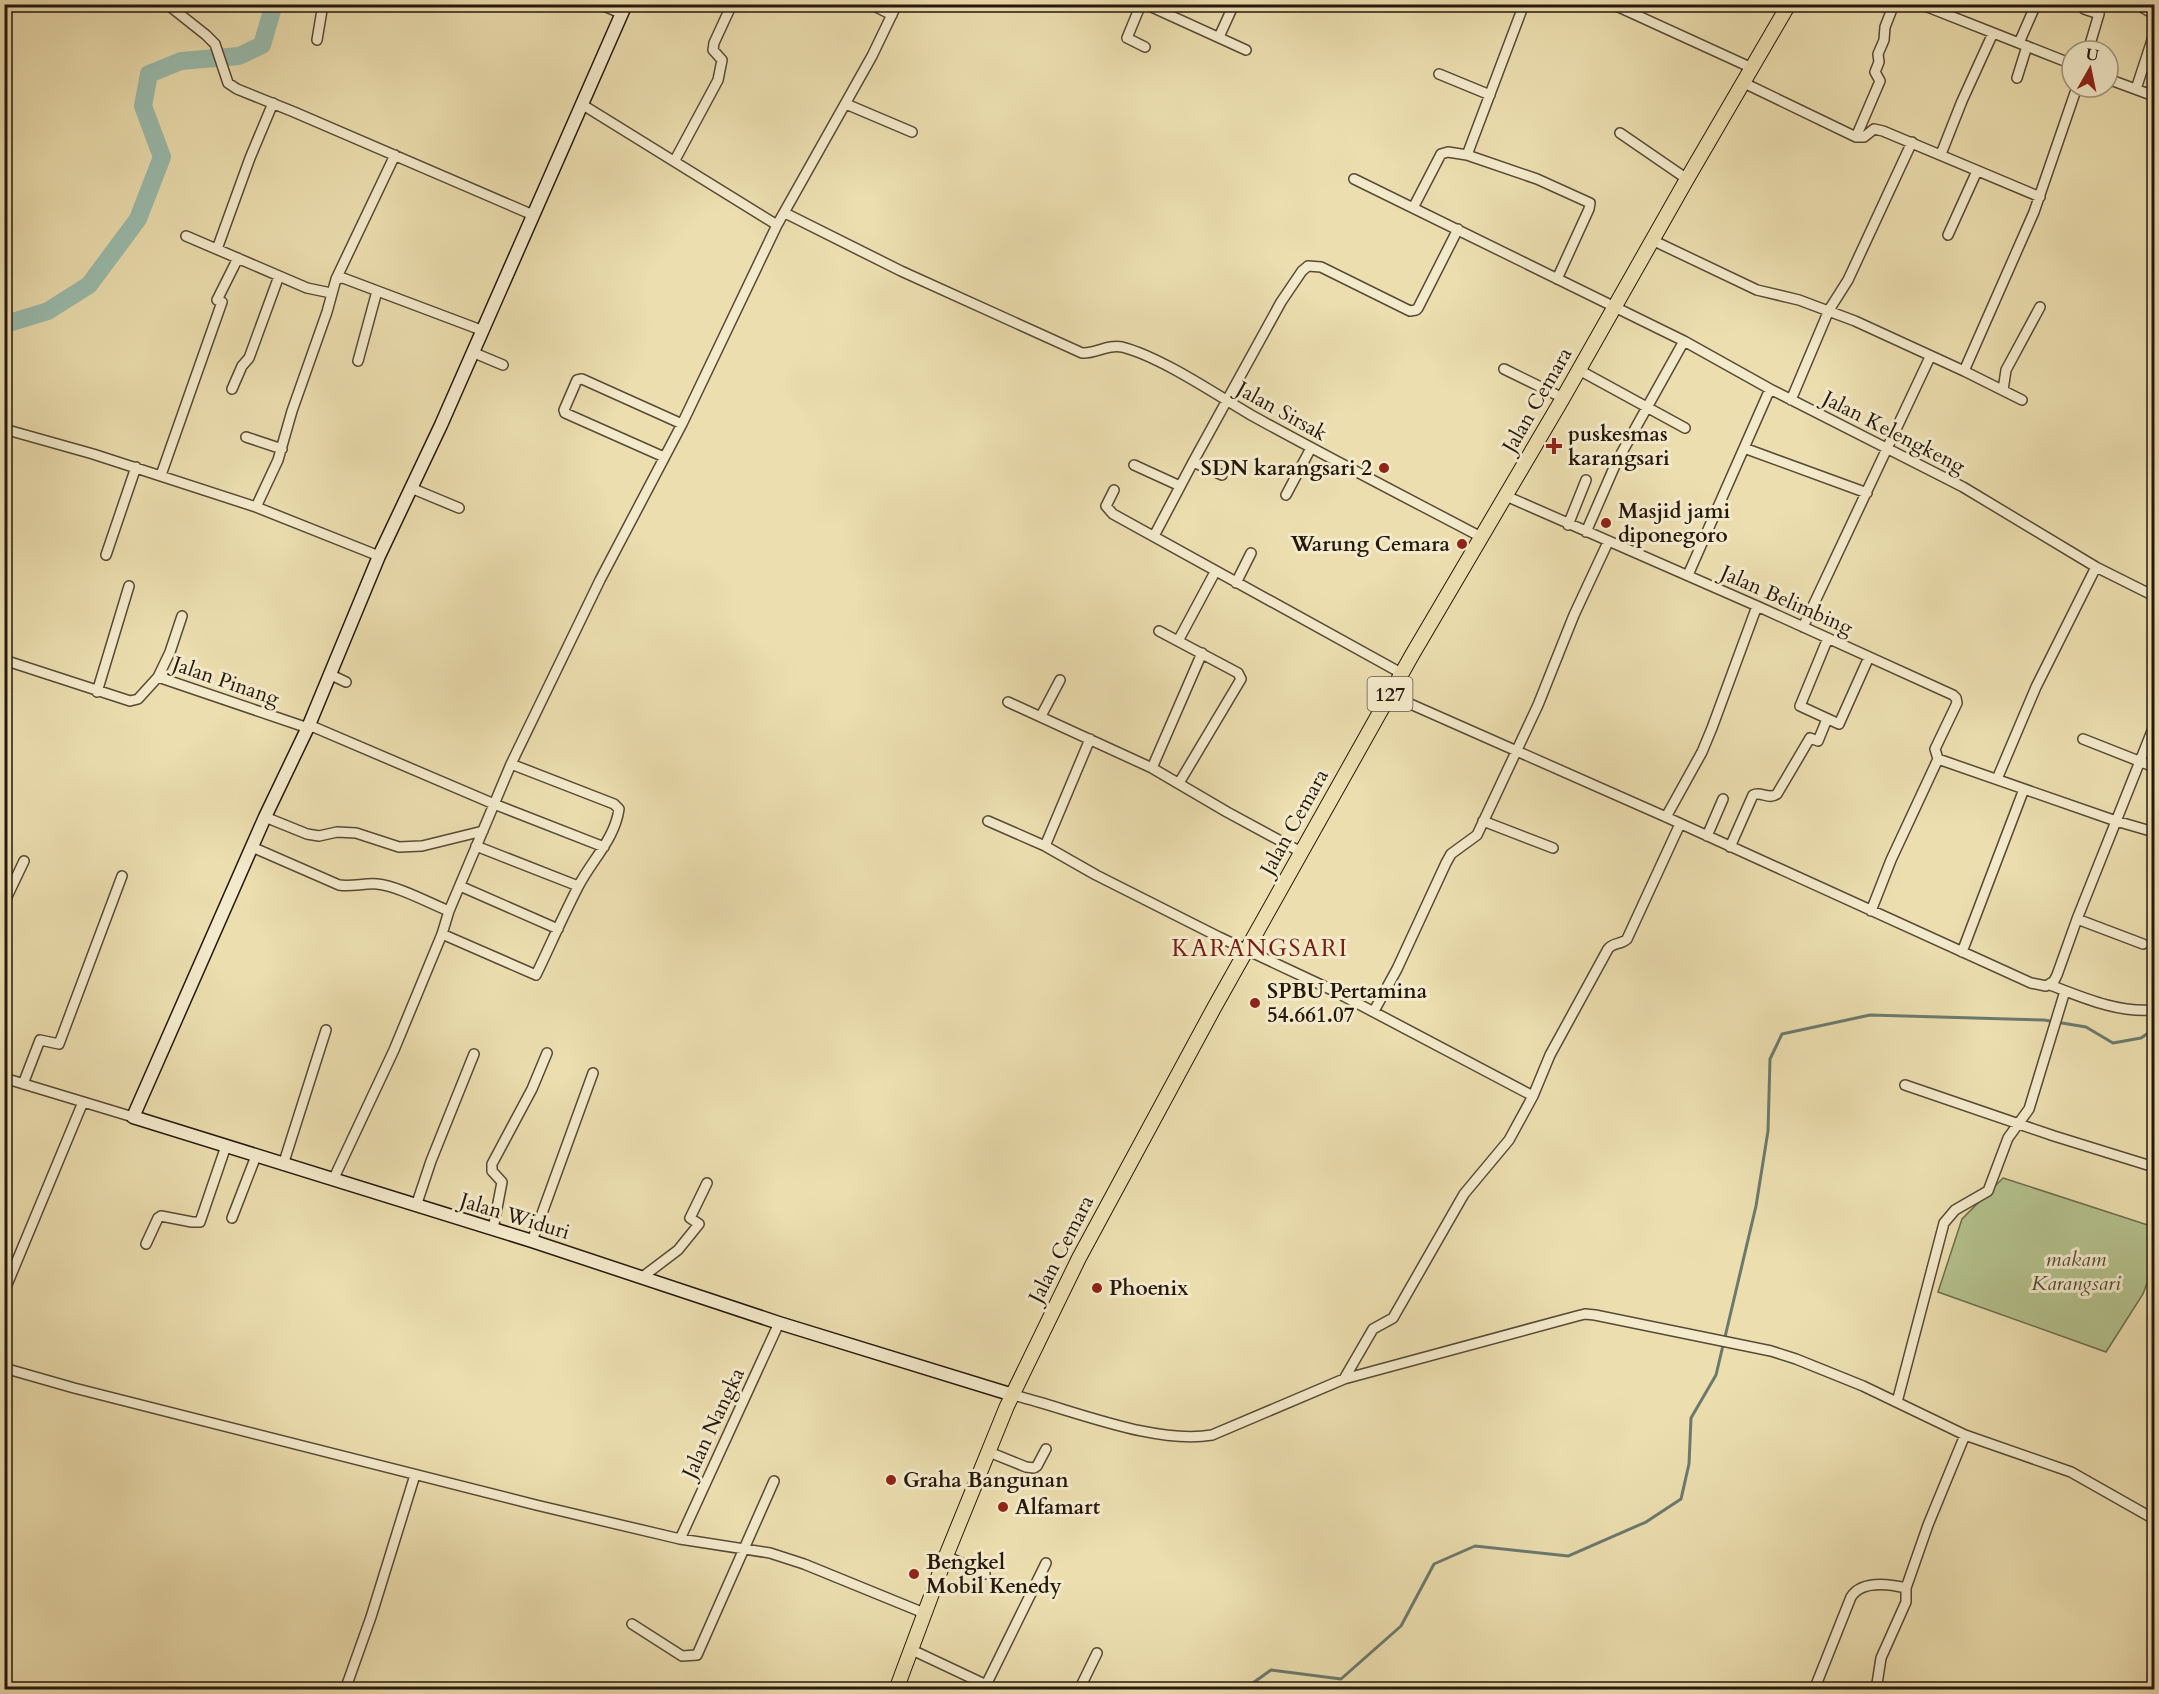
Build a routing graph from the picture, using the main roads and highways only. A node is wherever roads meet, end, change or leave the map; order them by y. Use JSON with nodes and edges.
{"nodes":[{"id":1,"x":1789,"y":4,"type":"edge"},
{"id":2,"x":624,"y":9,"type":"edge"},
{"id":3,"x":1013,"y":1395,"type":"junction"},
{"id":4,"x":896,"y":1689,"type":"edge"}],
"edges":[{"from":1,"to":3,"type":"main road","name":"Jalan Cemara","number":"127"},
{"from":2,"to":3,"type":"main road","name":"Jalan Widuri"},
{"from":3,"to":4,"type":"main road","name":"Jalan Cemara","number":"127"}]}
